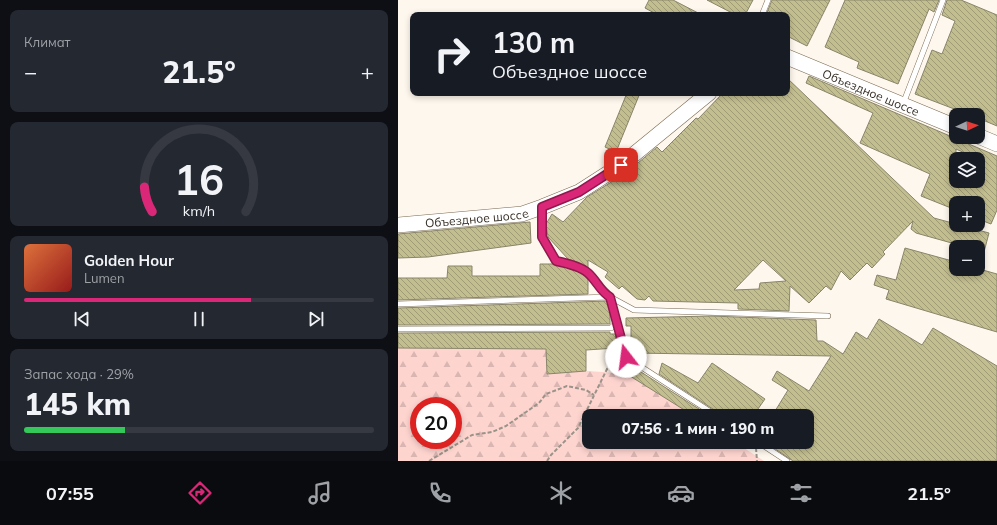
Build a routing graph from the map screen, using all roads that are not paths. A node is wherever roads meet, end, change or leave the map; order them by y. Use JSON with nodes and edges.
{"nodes":[{"id":1,"x":768,"y":0,"type":"edge"},
{"id":2,"x":943,"y":0,"type":"edge"},
{"id":3,"x":763,"y":12,"type":"edge"},
{"id":4,"x":790,"y":58,"type":"edge"},
{"id":5,"x":705,"y":96,"type":"edge"},
{"id":6,"x":903,"y":105,"type":"junction"},
{"id":7,"x":949,"y":124,"type":"edge"},
{"id":8,"x":985,"y":139,"type":"edge"},
{"id":9,"x":997,"y":144,"type":"edge"},
{"id":10,"x":542,"y":207,"type":"junction"},
{"id":11,"x":398,"y":225,"type":"edge"},
{"id":12,"x":610,"y":297,"type":"junction"},
{"id":13,"x":398,"y":304,"type":"edge"},
{"id":14,"x":828,"y":316,"type":"dead end"},
{"id":15,"x":617,"y":323,"type":"junction"},
{"id":16,"x":398,"y":328,"type":"edge"},
{"id":17,"x":707,"y":409,"type":"edge"},
{"id":18,"x":767,"y":449,"type":"edge"},
{"id":19,"x":787,"y":461,"type":"edge"}],
"edges":[{"from":1,"to":3,"type":"lane"},
{"from":2,"to":6,"type":"lane"},
{"from":4,"to":6,"type":"street","name":"Объездное шоссе"},
{"from":5,"to":10,"type":"street","name":"Объездное шоссе"},
{"from":6,"to":7,"type":"street","name":"Объездное шоссе"},
{"from":8,"to":9,"type":"street"},
{"from":10,"to":11,"type":"street","name":"Объездное шоссе"},
{"from":10,"to":12,"type":"lane"},
{"from":12,"to":13,"type":"lane"},
{"from":12,"to":14,"type":"lane"},
{"from":12,"to":15,"type":"lane"},
{"from":15,"to":16,"type":"lane"},
{"from":15,"to":17,"type":"lane"},
{"from":18,"to":19,"type":"lane"}]}
